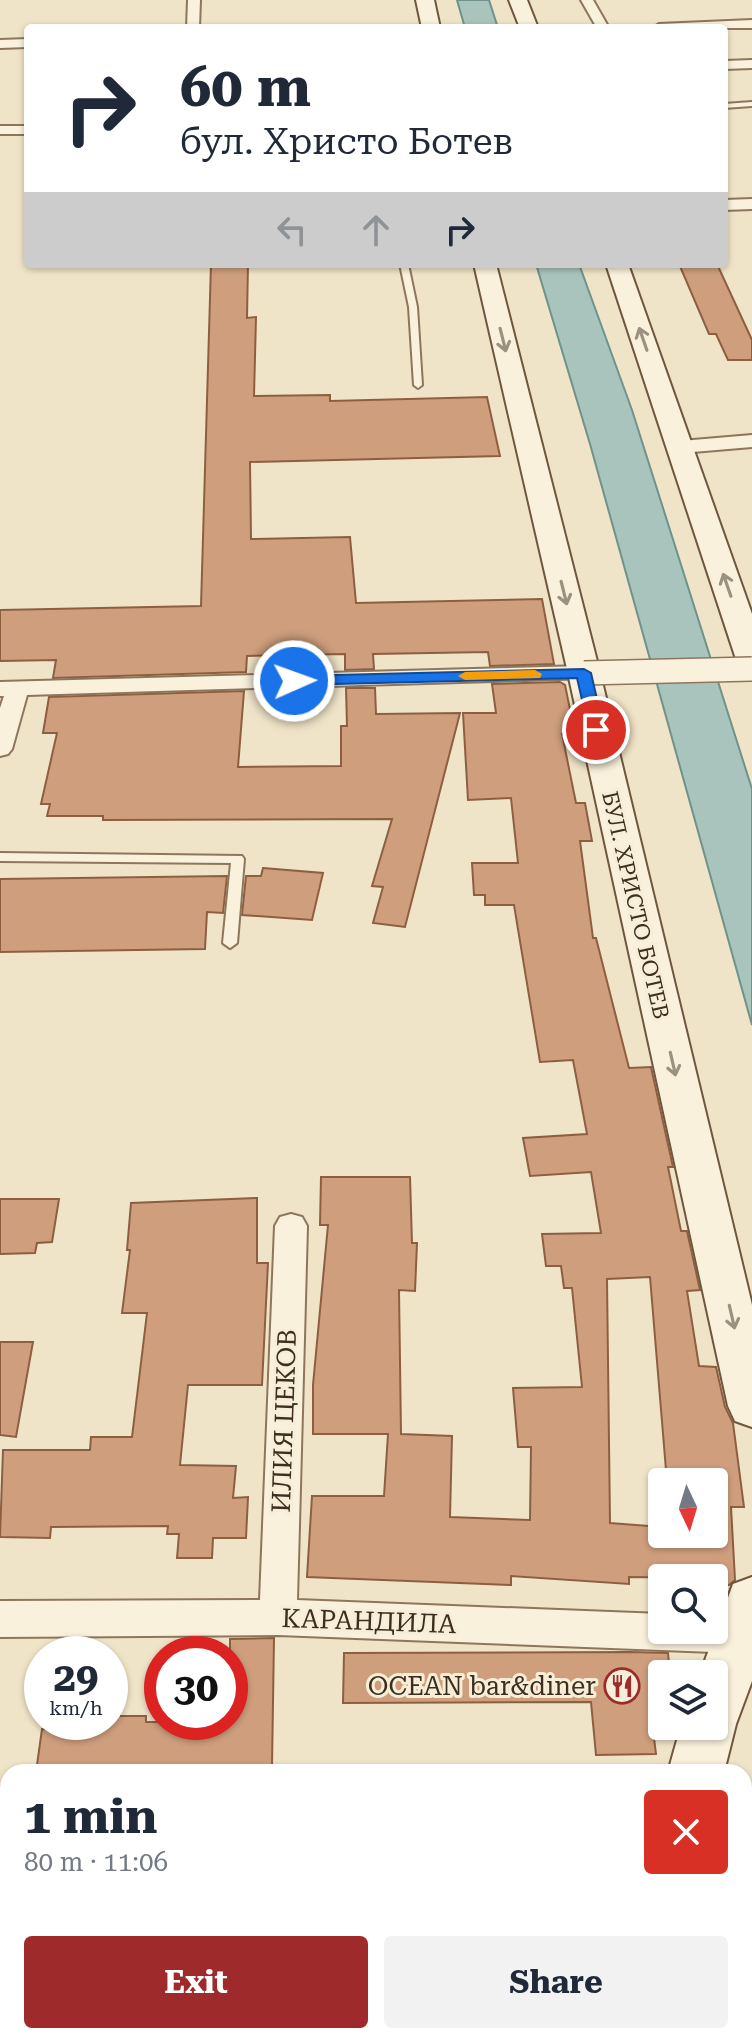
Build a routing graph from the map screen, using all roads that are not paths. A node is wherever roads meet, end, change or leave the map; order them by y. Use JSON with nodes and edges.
{"nodes":[{"id":1,"x":194,"y":0,"type":"edge"},
{"id":2,"x":425,"y":0,"type":"edge"},
{"id":3,"x":518,"y":0,"type":"edge"},
{"id":4,"x":587,"y":0,"type":"edge"},
{"id":5,"x":193,"y":24,"type":"edge"},
{"id":6,"x":430,"y":24,"type":"edge"},
{"id":7,"x":527,"y":24,"type":"edge"},
{"id":8,"x":601,"y":24,"type":"edge"},
{"id":9,"x":752,"y":24,"type":"edge"},
{"id":10,"x":728,"y":25,"type":"edge"},
{"id":11,"x":24,"y":43,"type":"edge"},
{"id":12,"x":0,"y":44,"type":"edge"},
{"id":13,"x":752,"y":64,"type":"edge"},
{"id":14,"x":728,"y":65,"type":"edge"},
{"id":15,"x":752,"y":104,"type":"edge"},
{"id":16,"x":728,"y":106,"type":"edge"},
{"id":17,"x":0,"y":130,"type":"edge"},
{"id":18,"x":24,"y":130,"type":"edge"},
{"id":19,"x":752,"y":204,"type":"edge"},
{"id":20,"x":728,"y":205,"type":"edge"},
{"id":21,"x":405,"y":268,"type":"edge"},
{"id":22,"x":486,"y":268,"type":"edge"},
{"id":23,"x":618,"y":268,"type":"edge"},
{"id":24,"x":418,"y":385,"type":"dead end"},
{"id":25,"x":752,"y":441,"type":"edge"},
{"id":26,"x":681,"y":447,"type":"junction"},
{"id":27,"x":752,"y":659,"type":"edge"},
{"id":28,"x":752,"y":669,"type":"edge"},
{"id":29,"x":584,"y":673,"type":"junction"},
{"id":30,"x":8,"y":689,"type":"edge"},
{"id":31,"x":0,"y":749,"type":"edge"},
{"id":32,"x":0,"y":857,"type":"edge"},
{"id":33,"x":230,"y":943,"type":"dead end"},
{"id":34,"x":291,"y":1226,"type":"dead end"},
{"id":35,"x":752,"y":1406,"type":"edge"},
{"id":36,"x":278,"y":1617,"type":"junction"},
{"id":37,"x":745,"y":1618,"type":"edge"},
{"id":38,"x":0,"y":1619,"type":"edge"},
{"id":39,"x":728,"y":1669,"type":"edge"},
{"id":40,"x":705,"y":1740,"type":"edge"},
{"id":41,"x":698,"y":1764,"type":"edge"}],
"edges":[{"from":1,"to":5,"type":"street"},
{"from":2,"to":6,"type":"main road"},
{"from":3,"to":7,"type":"main road"},
{"from":4,"to":8,"type":"street"},
{"from":9,"to":10,"type":"street"},
{"from":11,"to":12,"type":"street"},
{"from":13,"to":14,"type":"street"},
{"from":15,"to":16,"type":"lane"},
{"from":17,"to":18,"type":"street"},
{"from":19,"to":20,"type":"street"},
{"from":21,"to":24,"type":"lane"},
{"from":22,"to":29,"type":"main road","name":"БУЛ. ХРИСТО БОТЕВ","one_way":true},
{"from":26,"to":23,"type":"main road","one_way":true},
{"from":25,"to":26,"type":"street"},
{"from":27,"to":26,"type":"main road","one_way":true},
{"from":28,"to":29,"type":"street","bridge":true},
{"from":29,"to":30,"type":"street"},
{"from":29,"to":35,"type":"main road","name":"БУЛ. ХРИСТО БОТЕВ","one_way":true},
{"from":30,"to":31,"type":"street"},
{"from":32,"to":33,"type":"lane"},
{"from":34,"to":36,"type":"street","name":"ИЛИЯ ЦЕКОВ"},
{"from":36,"to":37,"type":"street","name":"КАРАНДИЛА"},
{"from":36,"to":38,"type":"street","name":"КАРАНДИЛА"},
{"from":37,"to":39,"type":"main road"},
{"from":40,"to":41,"type":"main road"}]}
